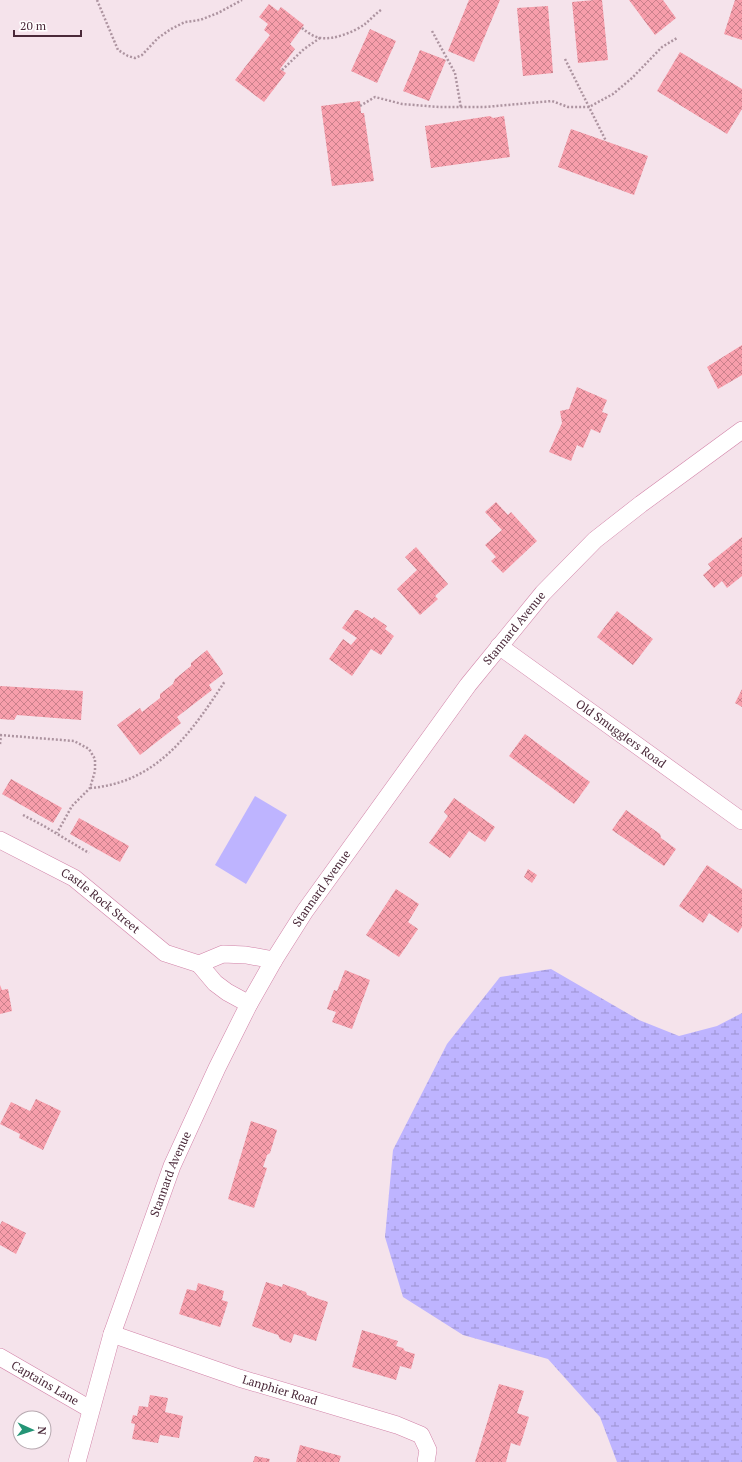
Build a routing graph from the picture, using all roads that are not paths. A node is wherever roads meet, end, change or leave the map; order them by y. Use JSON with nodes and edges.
{"nodes":[{"id":1,"x":742,"y":430,"type":"edge"},
{"id":2,"x":499,"y":646,"type":"junction"},
{"id":3,"x":742,"y":821,"type":"edge"},
{"id":4,"x":0,"y":840,"type":"edge"},
{"id":5,"x":274,"y":960,"type":"junction"},
{"id":6,"x":199,"y":964,"type":"junction"},
{"id":7,"x":249,"y":1004,"type":"junction"},
{"id":8,"x":112,"y":1334,"type":"junction"},
{"id":9,"x":0,"y":1357,"type":"edge"},
{"id":10,"x":90,"y":1409,"type":"junction"},
{"id":11,"x":77,"y":1462,"type":"edge"},
{"id":12,"x":426,"y":1462,"type":"edge"}],
"edges":[{"from":1,"to":2,"type":"street","name":"Stannard Avenue"},
{"from":2,"to":3,"type":"street","name":"Old Smugglers Road"},
{"from":2,"to":5,"type":"street","name":"Stannard Avenue"},
{"from":4,"to":6,"type":"street","name":"Castle Rock Street"},
{"from":5,"to":6,"type":"street"},
{"from":5,"to":7,"type":"street","name":"Stannard Avenue"},
{"from":6,"to":7,"type":"street"},
{"from":7,"to":8,"type":"street","name":"Stannard Avenue"},
{"from":8,"to":10,"type":"street","name":"Stannard Avenue"},
{"from":8,"to":12,"type":"street","name":"Lanphier Road"},
{"from":9,"to":10,"type":"street","name":"Captains Lane"},
{"from":10,"to":11,"type":"street","name":"Stannard Avenue"}]}
